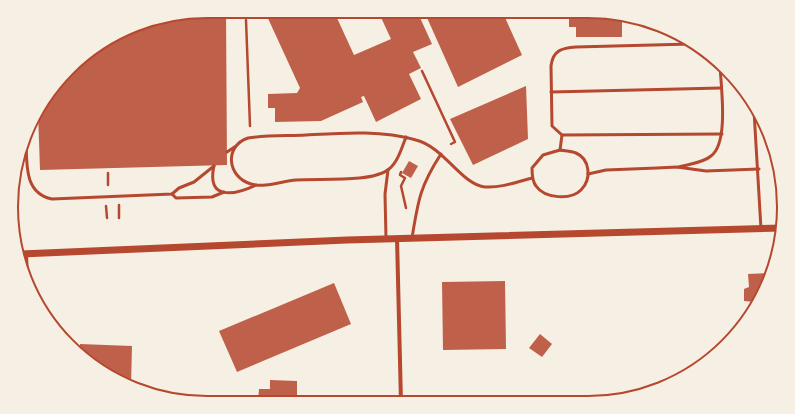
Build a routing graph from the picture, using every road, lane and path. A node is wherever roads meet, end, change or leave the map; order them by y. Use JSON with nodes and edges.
{"nodes":[{"id":1,"x":246,"y":20,"type":"dead end"},
{"id":2,"x":684,"y":44,"type":"edge"},
{"id":3,"x":422,"y":71,"type":"dead end"},
{"id":4,"x":720,"y":71,"type":"edge"},
{"id":5,"x":721,"y":88,"type":"junction"},
{"id":6,"x":551,"y":92,"type":"junction"},
{"id":7,"x":755,"y":117,"type":"edge"},
{"id":8,"x":250,"y":126,"type":"dead end"},
{"id":9,"x":722,"y":134,"type":"junction"},
{"id":10,"x":562,"y":135,"type":"junction"},
{"id":11,"x":406,"y":137,"type":"junction"},
{"id":12,"x":451,"y":144,"type":"dead end"},
{"id":13,"x":236,"y":146,"type":"junction"},
{"id":14,"x":27,"y":150,"type":"edge"},
{"id":15,"x":560,"y":150,"type":"junction"},
{"id":16,"x":227,"y":152,"type":"dead end"},
{"id":17,"x":441,"y":154,"type":"junction"},
{"id":18,"x":677,"y":167,"type":"junction"},
{"id":19,"x":403,"y":169,"type":"dead end"},
{"id":20,"x":759,"y":169,"type":"junction"},
{"id":21,"x":388,"y":170,"type":"junction"},
{"id":22,"x":108,"y":174,"type":"dead end"},
{"id":23,"x":588,"y":174,"type":"junction"},
{"id":24,"x":532,"y":178,"type":"junction"},
{"id":25,"x":108,"y":185,"type":"dead end"},
{"id":26,"x":257,"y":185,"type":"junction"},
{"id":27,"x":224,"y":192,"type":"junction"},
{"id":28,"x":172,"y":194,"type":"junction"},
{"id":29,"x":106,"y":205,"type":"dead end"},
{"id":30,"x":119,"y":205,"type":"dead end"},
{"id":31,"x":406,"y":214,"type":"dead end"},
{"id":32,"x":107,"y":218,"type":"dead end"},
{"id":33,"x":119,"y":218,"type":"dead end"},
{"id":34,"x":776,"y":228,"type":"edge"},
{"id":35,"x":761,"y":229,"type":"junction"},
{"id":36,"x":386,"y":238,"type":"junction"},
{"id":37,"x":397,"y":238,"type":"junction"},
{"id":38,"x":412,"y":238,"type":"junction"},
{"id":39,"x":23,"y":254,"type":"edge"},
{"id":40,"x":401,"y":396,"type":"edge"}],
"edges":[{"from":1,"to":8,"type":"path"},
{"from":2,"to":6,"type":"lane"},
{"from":3,"to":12,"type":"path"},
{"from":4,"to":5,"type":"lane"},
{"from":5,"to":6,"type":"lane"},
{"from":5,"to":9,"type":"lane"},
{"from":6,"to":10,"type":"lane"},
{"from":7,"to":20,"type":"lane"},
{"from":9,"to":10,"type":"lane"},
{"from":9,"to":18,"type":"lane"},
{"from":10,"to":15,"type":"lane"},
{"from":11,"to":13,"type":"lane"},
{"from":11,"to":17,"type":"lane"},
{"from":11,"to":21,"type":"lane"},
{"from":13,"to":16,"type":"lane"},
{"from":13,"to":26,"type":"lane"},
{"from":14,"to":28,"type":"lane"},
{"from":15,"to":23,"type":"lane"},
{"from":15,"to":24,"type":"lane"},
{"from":17,"to":24,"type":"lane"},
{"from":17,"to":38,"type":"lane"},
{"from":18,"to":20,"type":"lane"},
{"from":18,"to":23,"type":"lane"},
{"from":19,"to":31,"type":"path"},
{"from":20,"to":35,"type":"lane"},
{"from":21,"to":26,"type":"lane"},
{"from":21,"to":36,"type":"lane"},
{"from":22,"to":25,"type":"path"},
{"from":23,"to":24,"type":"lane"},
{"from":26,"to":27,"type":"lane"},
{"from":27,"to":28,"type":"lane"},
{"from":27,"to":28,"type":"lane"},
{"from":29,"to":32,"type":"path"},
{"from":30,"to":33,"type":"path"},
{"from":34,"to":35,"type":"street"},
{"from":35,"to":38,"type":"street"},
{"from":36,"to":37,"type":"street"},
{"from":36,"to":39,"type":"street"},
{"from":37,"to":38,"type":"street"},
{"from":37,"to":40,"type":"street"}]}
